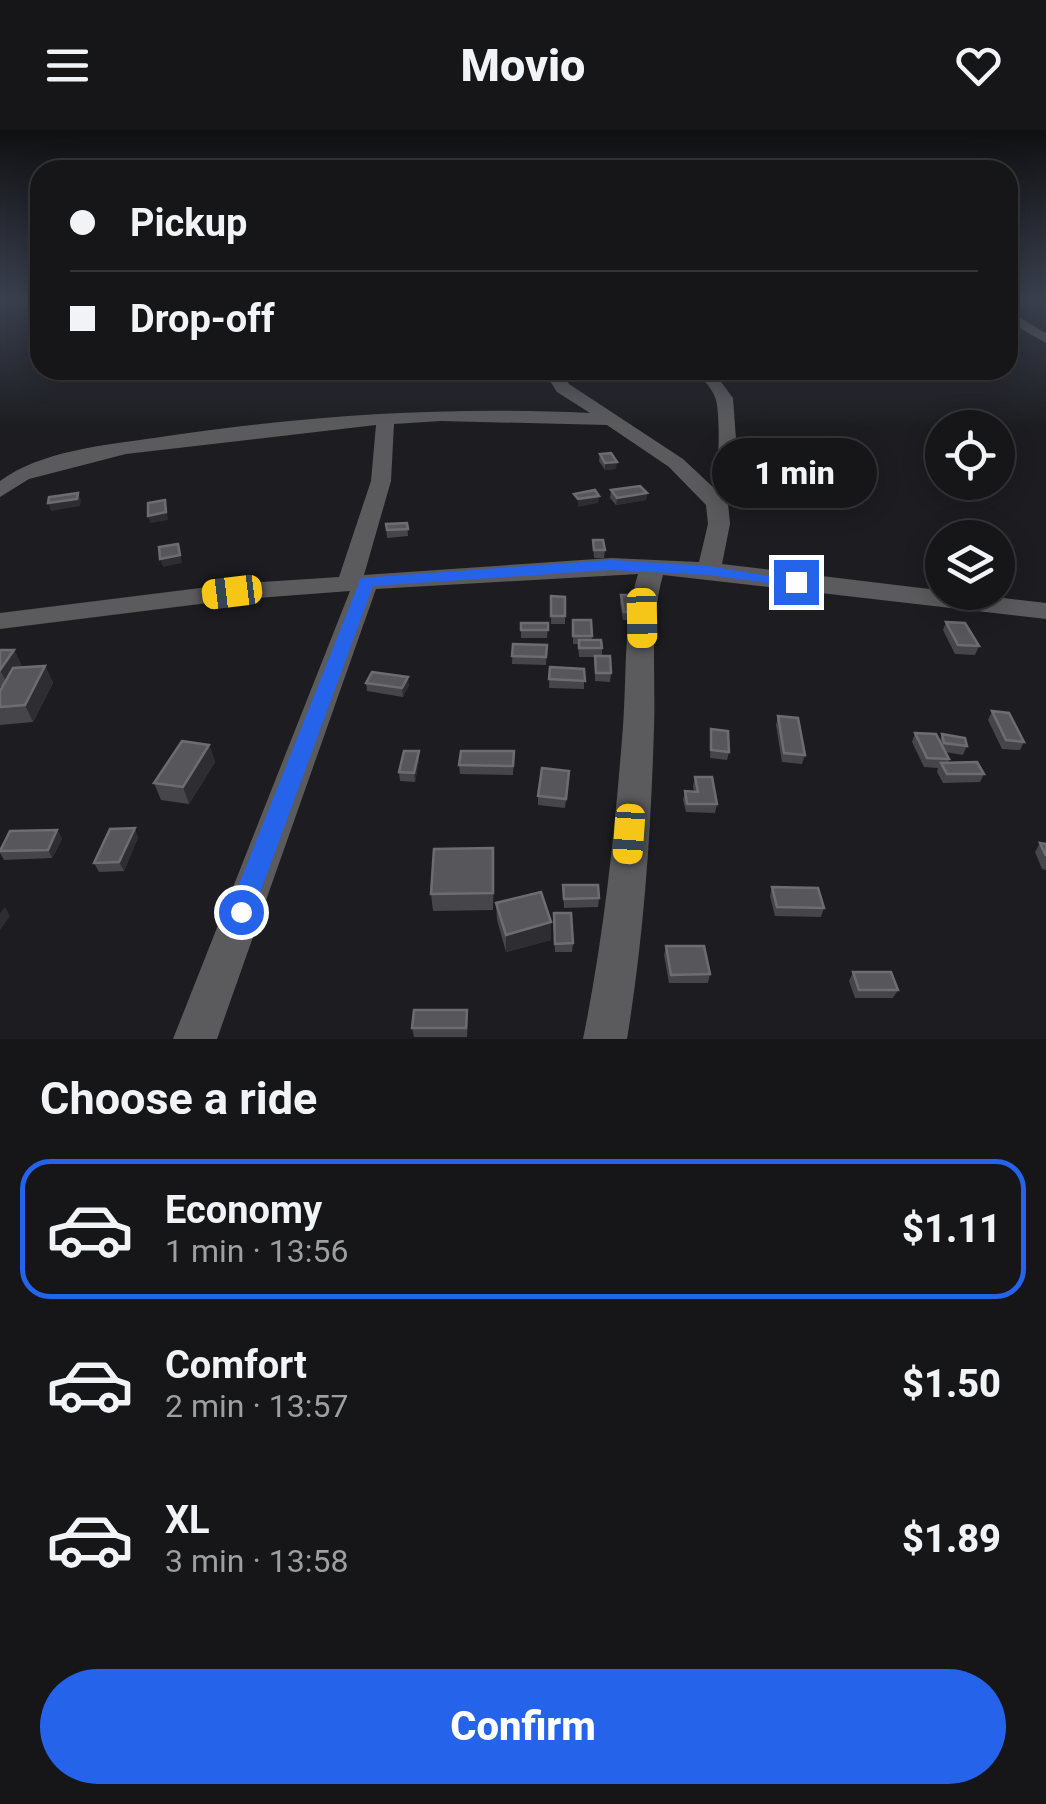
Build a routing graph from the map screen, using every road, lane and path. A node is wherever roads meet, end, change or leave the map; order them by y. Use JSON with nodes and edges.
{"nodes":[{"id":1,"x":558,"y":380,"type":"edge"},
{"id":2,"x":712,"y":380,"type":"edge"},
{"id":3,"x":385,"y":418,"type":"junction"},
{"id":4,"x":609,"y":420,"type":"junction"},
{"id":5,"x":0,"y":491,"type":"edge"},
{"id":6,"x":717,"y":503,"type":"junction"},
{"id":7,"x":654,"y":566,"type":"junction"},
{"id":8,"x":709,"y":570,"type":"junction"},
{"id":9,"x":358,"y":582,"type":"junction"},
{"id":10,"x":1046,"y":611,"type":"edge"},
{"id":11,"x":0,"y":621,"type":"edge"},
{"id":12,"x":195,"y":1039,"type":"edge"},
{"id":13,"x":605,"y":1039,"type":"edge"}],
"edges":[{"from":1,"to":4,"type":"street"},
{"from":2,"to":6,"type":"street"},
{"from":3,"to":4,"type":"street"},
{"from":3,"to":5,"type":"street"},
{"from":3,"to":9,"type":"street"},
{"from":4,"to":6,"type":"street"},
{"from":6,"to":8,"type":"street"},
{"from":7,"to":8,"type":"street"},
{"from":7,"to":9,"type":"street"},
{"from":7,"to":13,"type":"street"},
{"from":8,"to":10,"type":"street"},
{"from":9,"to":11,"type":"street"},
{"from":9,"to":12,"type":"street"}]}
